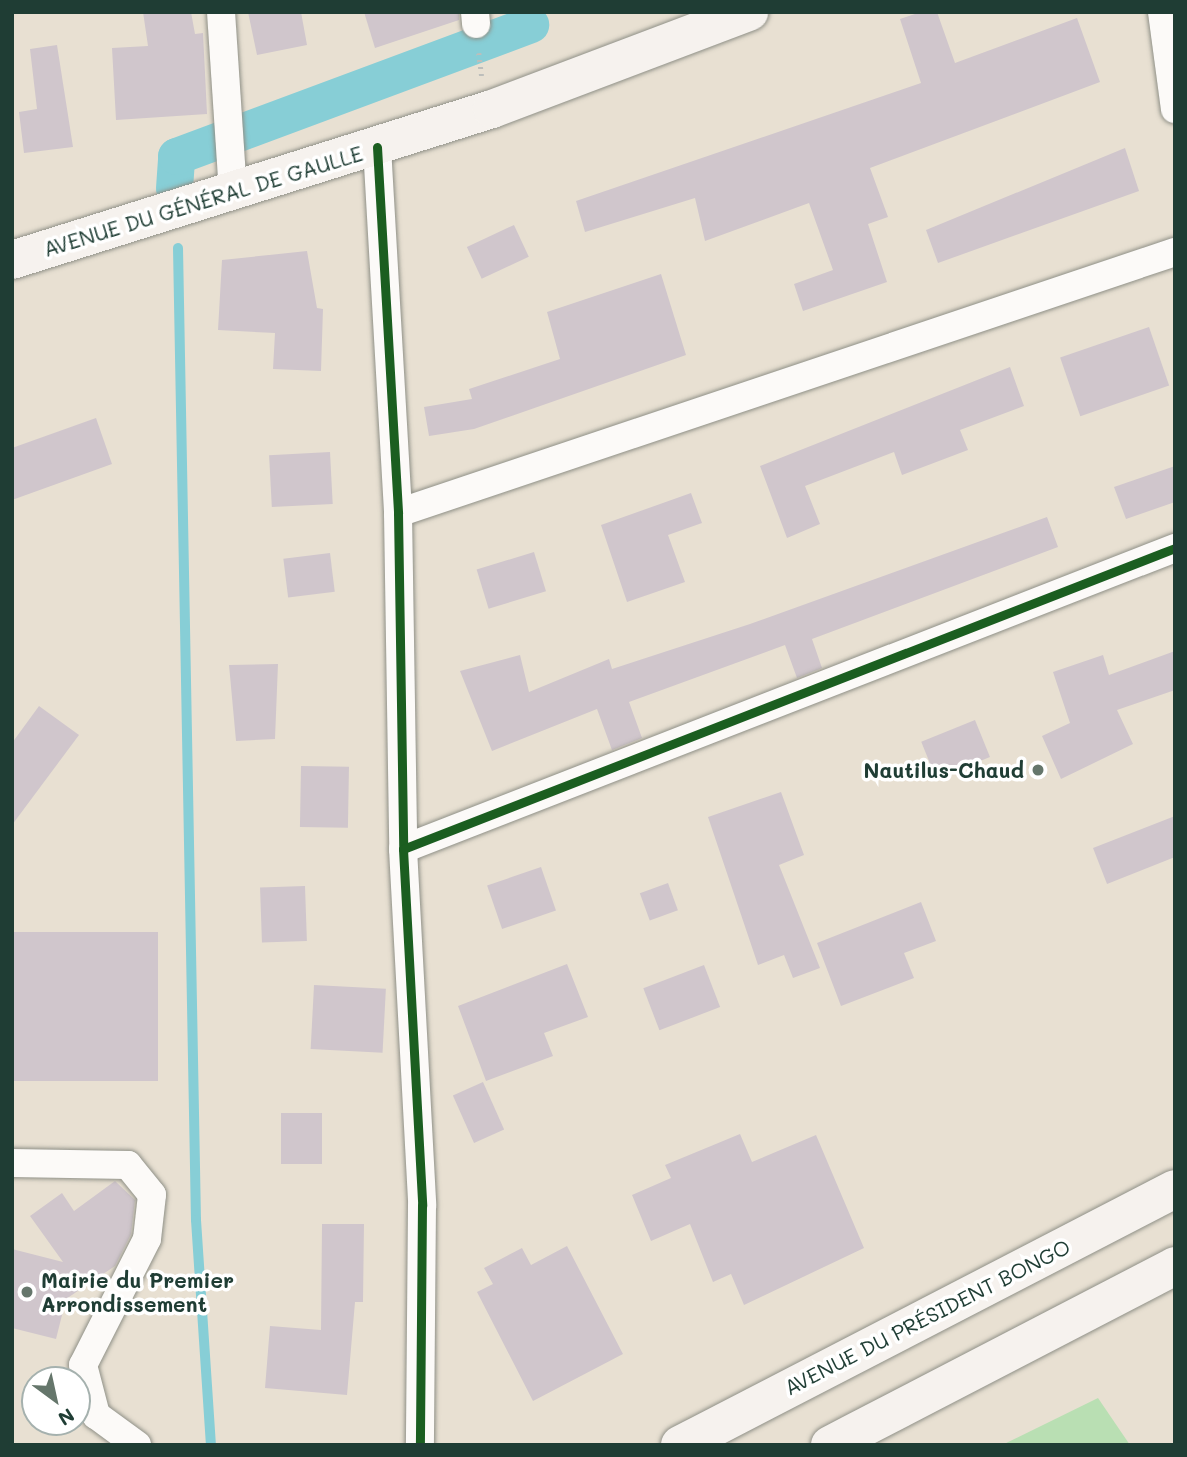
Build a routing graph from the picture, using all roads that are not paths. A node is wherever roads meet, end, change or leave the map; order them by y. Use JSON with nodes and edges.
{"nodes":[{"id":1,"x":222,"y":12,"type":"edge"},
{"id":2,"x":749,"y":12,"type":"edge"},
{"id":3,"x":1162,"y":12,"type":"edge"},
{"id":4,"x":1175,"y":109,"type":"edge"},
{"id":5,"x":377,"y":147,"type":"junction"},
{"id":6,"x":233,"y":194,"type":"junction"},
{"id":7,"x":1175,"y":253,"type":"edge"},
{"id":8,"x":12,"y":260,"type":"edge"},
{"id":9,"x":398,"y":513,"type":"junction"},
{"id":10,"x":1175,"y":548,"type":"edge"},
{"id":11,"x":403,"y":849,"type":"junction"},
{"id":12,"x":12,"y":1163,"type":"edge"},
{"id":13,"x":1175,"y":1189,"type":"edge"},
{"id":14,"x":1175,"y":1266,"type":"edge"},
{"id":15,"x":137,"y":1445,"type":"edge"},
{"id":16,"x":420,"y":1445,"type":"edge"},
{"id":17,"x":680,"y":1445,"type":"edge"},
{"id":18,"x":830,"y":1445,"type":"edge"}],
"edges":[{"from":1,"to":6,"type":"street"},
{"from":2,"to":5,"type":"street","name":"AVENUE DU GÉNÉRAL DE GAULLE"},
{"from":3,"to":4,"type":"street"},
{"from":5,"to":6,"type":"street","name":"AVENUE DU GÉNÉRAL DE GAULLE"},
{"from":5,"to":9,"type":"street"},
{"from":6,"to":8,"type":"street","name":"AVENUE DU GÉNÉRAL DE GAULLE"},
{"from":7,"to":9,"type":"street"},
{"from":9,"to":11,"type":"street"},
{"from":10,"to":11,"type":"street"},
{"from":11,"to":16,"type":"street"},
{"from":12,"to":15,"type":"street"},
{"from":13,"to":17,"type":"street","name":"AVENUE DU PRÉSIDENT BONGO"},
{"from":14,"to":18,"type":"street"}]}
